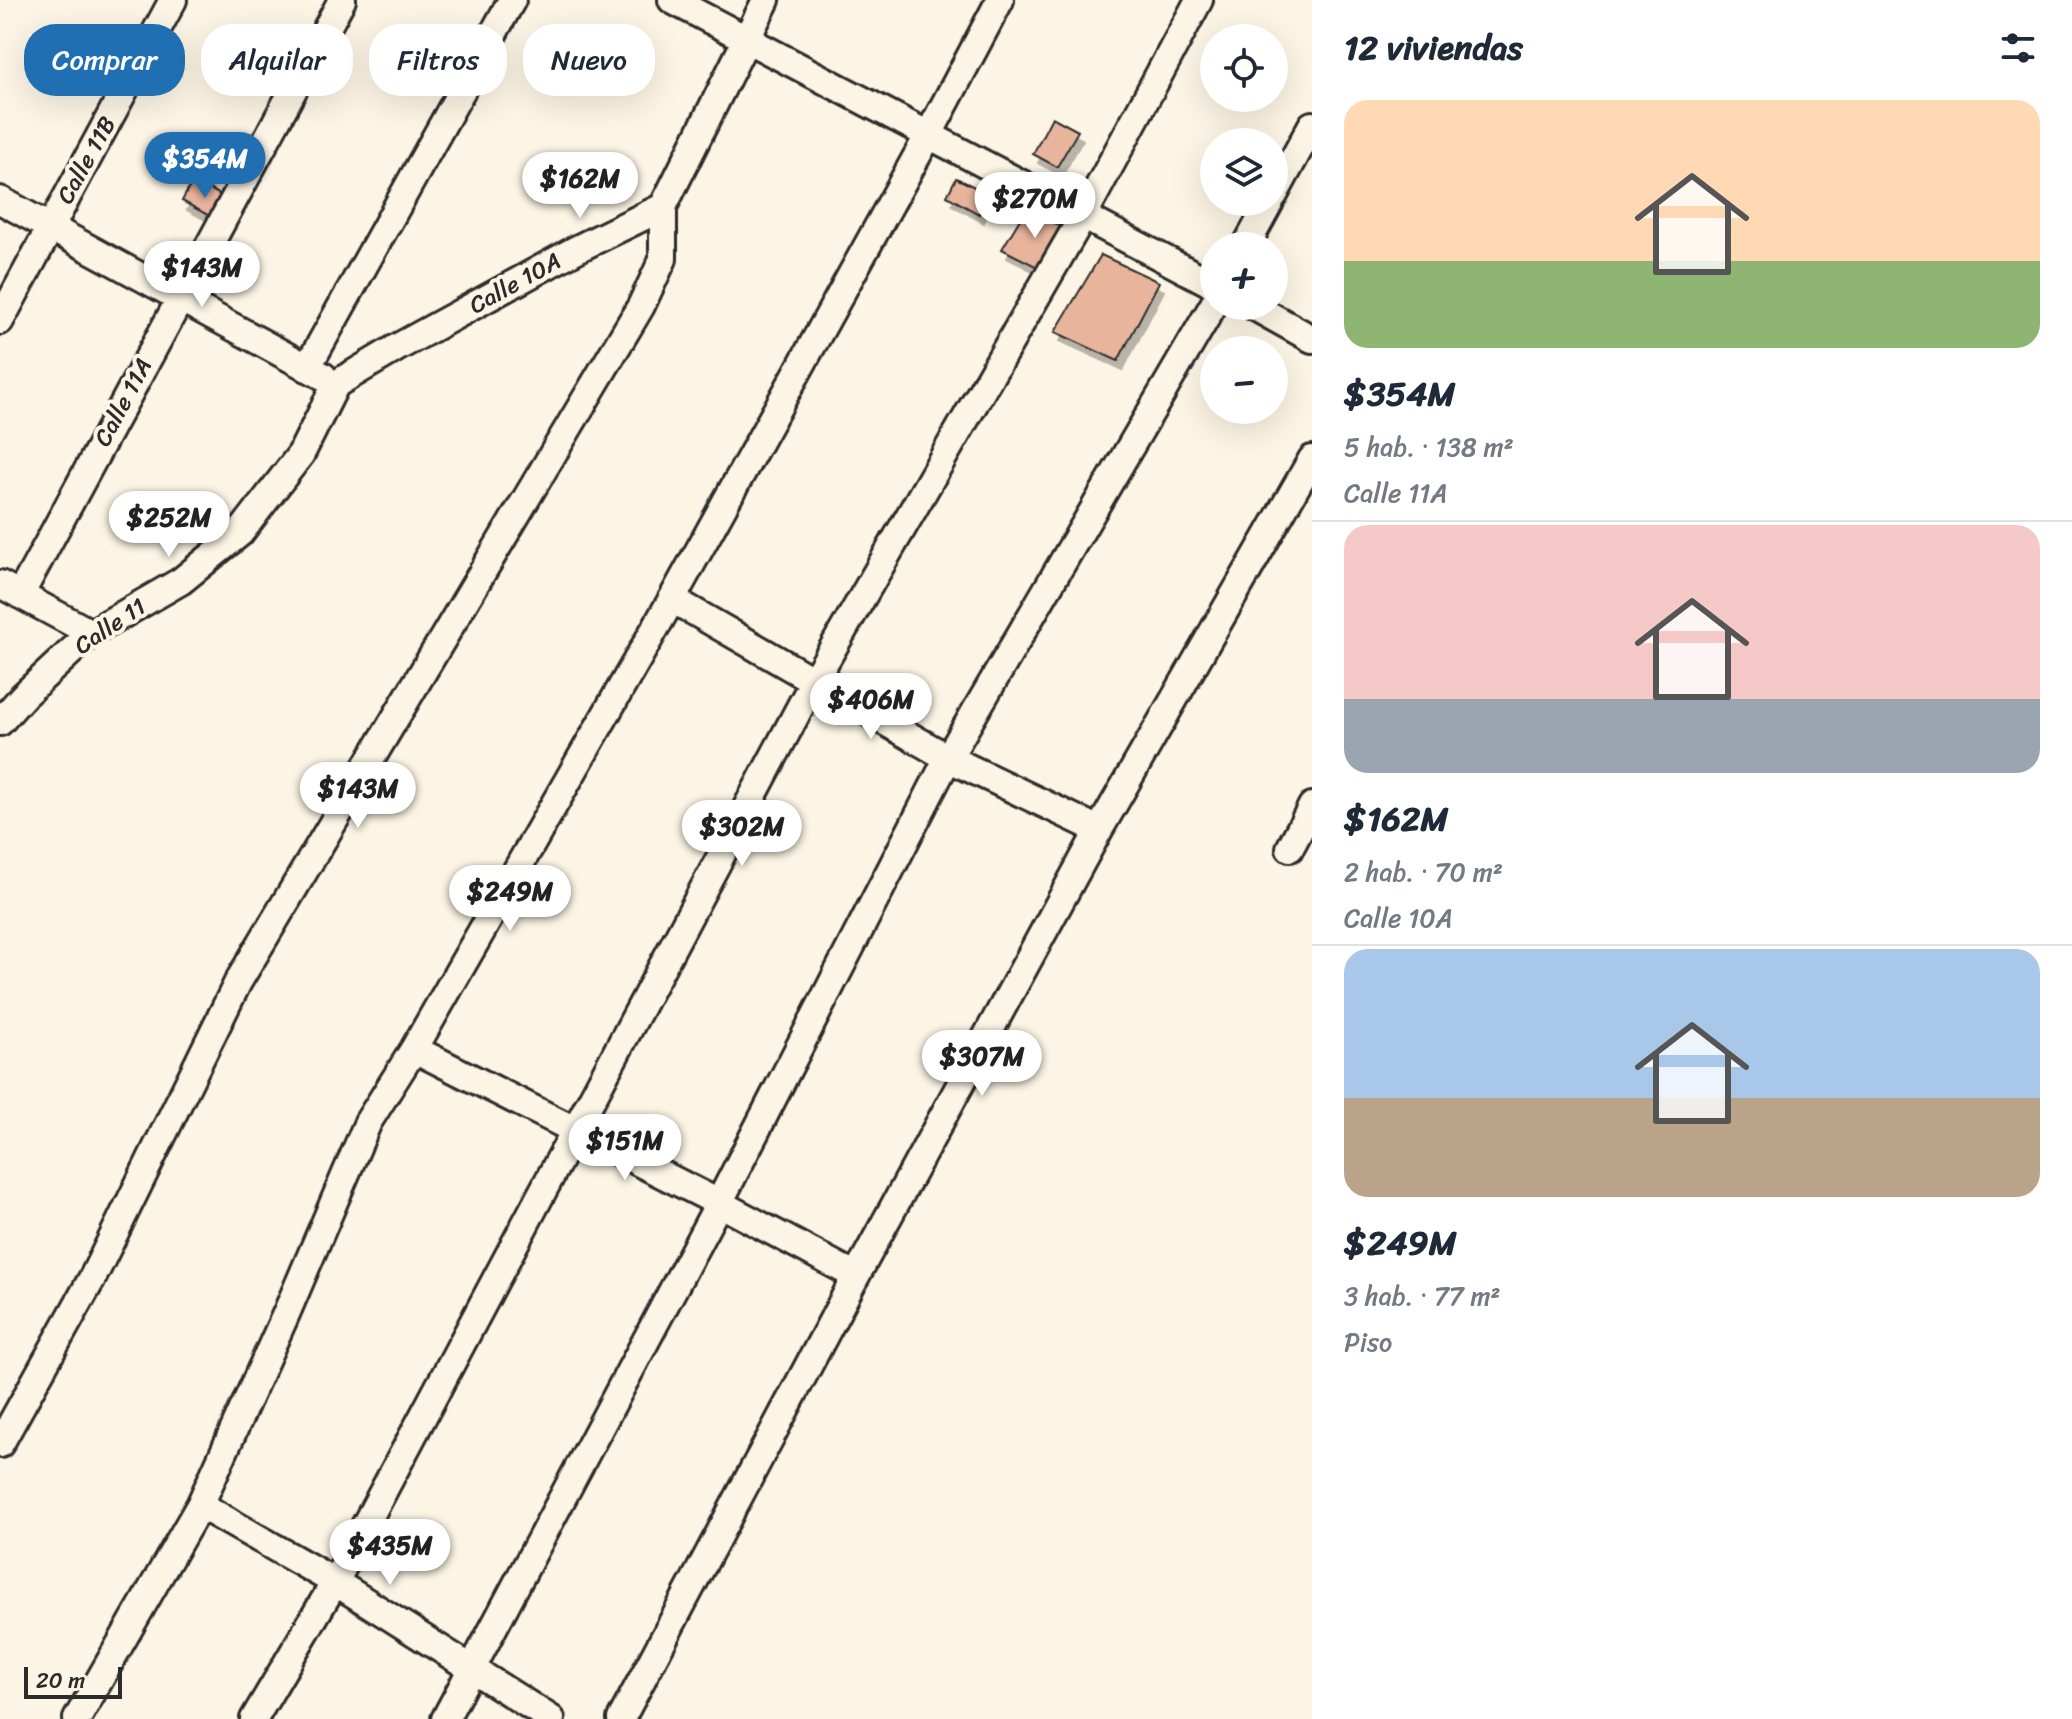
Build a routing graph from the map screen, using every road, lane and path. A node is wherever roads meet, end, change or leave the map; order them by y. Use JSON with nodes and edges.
{"nodes":[{"id":1,"x":173,"y":0,"type":"edge"},
{"id":2,"x":342,"y":0,"type":"edge"},
{"id":3,"x":512,"y":0,"type":"edge"},
{"id":4,"x":672,"y":0,"type":"edge"},
{"id":5,"x":766,"y":0,"type":"edge"},
{"id":6,"x":1000,"y":0,"type":"edge"},
{"id":7,"x":1199,"y":0,"type":"edge"},
{"id":8,"x":747,"y":40,"type":"junction"},
{"id":9,"x":1312,"y":125,"type":"edge"},
{"id":10,"x":928,"y":136,"type":"junction"},
{"id":11,"x":1288,"y":169,"type":"edge"},
{"id":12,"x":0,"y":200,"type":"edge"},
{"id":13,"x":663,"y":207,"type":"junction"},
{"id":14,"x":1083,"y":216,"type":"junction"},
{"id":15,"x":50,"y":226,"type":"junction"},
{"id":16,"x":1200,"y":278,"type":"edge"},
{"id":17,"x":179,"y":298,"type":"junction"},
{"id":18,"x":1205,"y":320,"type":"edge"},
{"id":19,"x":1278,"y":320,"type":"edge"},
{"id":20,"x":0,"y":321,"type":"edge"},
{"id":21,"x":1312,"y":339,"type":"edge"},
{"id":22,"x":307,"y":368,"type":"junction"},
{"id":23,"x":336,"y":384,"type":"junction"},
{"id":24,"x":1312,"y":459,"type":"edge"},
{"id":25,"x":10,"y":590,"type":"edge"},
{"id":26,"x":672,"y":599,"type":"junction"},
{"id":27,"x":91,"y":633,"type":"junction"},
{"id":28,"x":815,"y":679,"type":"junction"},
{"id":29,"x":0,"y":722,"type":"edge"},
{"id":30,"x":948,"y":758,"type":"junction"},
{"id":31,"x":1312,"y":806,"type":"edge"},
{"id":32,"x":1099,"y":830,"type":"junction"},
{"id":33,"x":1290,"y":848,"type":"dead end"},
{"id":34,"x":414,"y":1049,"type":"junction"},
{"id":35,"x":574,"y":1128,"type":"junction"},
{"id":36,"x":719,"y":1203,"type":"junction"},
{"id":37,"x":856,"y":1276,"type":"junction"},
{"id":38,"x":0,"y":1444,"type":"edge"},
{"id":39,"x":200,"y":1505,"type":"junction"},
{"id":40,"x":335,"y":1582,"type":"junction"},
{"id":41,"x":470,"y":1669,"type":"junction"},
{"id":42,"x":77,"y":1719,"type":"edge"},
{"id":43,"x":254,"y":1719,"type":"edge"},
{"id":44,"x":445,"y":1719,"type":"edge"},
{"id":45,"x":551,"y":1719,"type":"edge"},
{"id":46,"x":621,"y":1719,"type":"edge"}],
"edges":[{"from":1,"to":15,"type":"street","name":"Calle 11B"},
{"from":2,"to":17,"type":"street","name":"Calle 11A"},
{"from":3,"to":22,"type":"street"},
{"from":4,"to":8,"type":"street"},
{"from":5,"to":8,"type":"street"},
{"from":6,"to":10,"type":"street"},
{"from":7,"to":14,"type":"street"},
{"from":8,"to":10,"type":"street"},
{"from":8,"to":13,"type":"street"},
{"from":9,"to":11,"type":"street"},
{"from":10,"to":14,"type":"street"},
{"from":10,"to":26,"type":"street"},
{"from":12,"to":15,"type":"street"},
{"from":13,"to":23,"type":"street","name":"Calle 10A"},
{"from":13,"to":38,"type":"street"},
{"from":14,"to":16,"type":"street"},
{"from":14,"to":28,"type":"street"},
{"from":15,"to":17,"type":"street"},
{"from":15,"to":20,"type":"street","name":"Calle 11B"},
{"from":17,"to":22,"type":"street"},
{"from":17,"to":25,"type":"street","name":"Calle 11A"},
{"from":18,"to":30,"type":"street"},
{"from":19,"to":21,"type":"street"},
{"from":22,"to":23,"type":"street"},
{"from":23,"to":27,"type":"street","name":"Calle 11"},
{"from":24,"to":32,"type":"street"},
{"from":25,"to":27,"type":"street"},
{"from":26,"to":28,"type":"street"},
{"from":26,"to":34,"type":"street"},
{"from":27,"to":29,"type":"street","name":"Calle 11"},
{"from":28,"to":30,"type":"street"},
{"from":28,"to":35,"type":"street"},
{"from":30,"to":32,"type":"street"},
{"from":30,"to":36,"type":"street"},
{"from":31,"to":33,"type":"street"},
{"from":32,"to":37,"type":"street"},
{"from":34,"to":35,"type":"street"},
{"from":34,"to":39,"type":"street"},
{"from":35,"to":36,"type":"street"},
{"from":35,"to":40,"type":"street"},
{"from":36,"to":37,"type":"street"},
{"from":36,"to":41,"type":"street"},
{"from":37,"to":46,"type":"street"},
{"from":39,"to":40,"type":"street"},
{"from":39,"to":42,"type":"street"},
{"from":40,"to":41,"type":"street"},
{"from":40,"to":43,"type":"street"},
{"from":41,"to":44,"type":"street"},
{"from":41,"to":45,"type":"street"}]}
